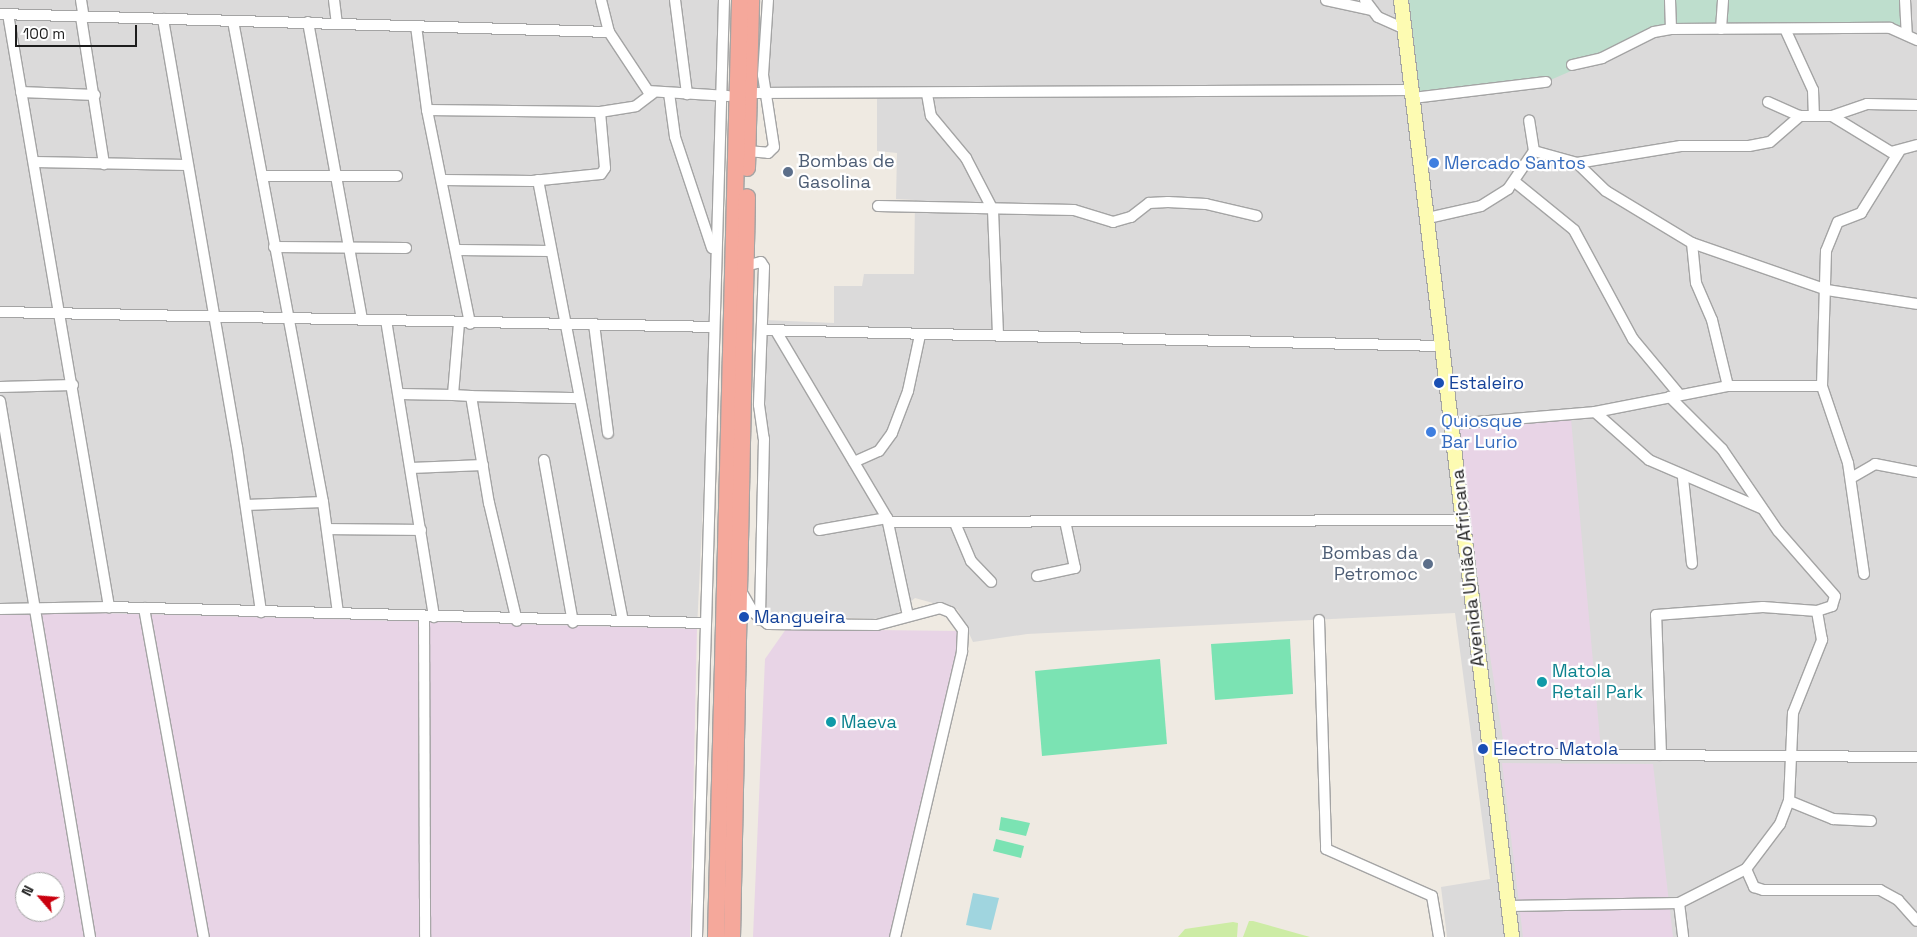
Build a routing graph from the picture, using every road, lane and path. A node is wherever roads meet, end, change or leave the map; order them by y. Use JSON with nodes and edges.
{"nodes":[{"id":1,"x":81,"y":0,"type":"edge"},
{"id":2,"x":334,"y":0,"type":"edge"},
{"id":3,"x":601,"y":0,"type":"edge"},
{"id":4,"x":675,"y":0,"type":"edge"},
{"id":5,"x":724,"y":0,"type":"edge"},
{"id":6,"x":740,"y":0,"type":"edge"},
{"id":7,"x":751,"y":0,"type":"edge"},
{"id":8,"x":768,"y":0,"type":"edge"},
{"id":9,"x":1326,"y":0,"type":"edge"},
{"id":10,"x":1365,"y":0,"type":"edge"},
{"id":11,"x":1401,"y":0,"type":"edge"},
{"id":12,"x":1670,"y":0,"type":"edge"},
{"id":13,"x":1723,"y":0,"type":"edge"},
{"id":14,"x":1905,"y":0,"type":"edge"},
{"id":15,"x":1371,"y":10,"type":"junction"},
{"id":16,"x":4,"y":14,"type":"edge"},
{"id":17,"x":82,"y":17,"type":"junction"},
{"id":18,"x":163,"y":19,"type":"junction"},
{"id":19,"x":233,"y":21,"type":"junction"},
{"id":20,"x":308,"y":22,"type":"junction"},
{"id":21,"x":337,"y":23,"type":"junction"},
{"id":22,"x":416,"y":26,"type":"junction"},
{"id":23,"x":1404,"y":28,"type":"junction"},
{"id":24,"x":1671,"y":29,"type":"junction"},
{"id":25,"x":1721,"y":29,"type":"junction"},
{"id":26,"x":609,"y":32,"type":"junction"},
{"id":27,"x":1786,"y":32,"type":"junction"},
{"id":28,"x":1907,"y":35,"type":"junction"},
{"id":29,"x":1917,"y":40,"type":"edge"},
{"id":30,"x":1572,"y":65,"type":"dead end"},
{"id":31,"x":1546,"y":82,"type":"dead end"},
{"id":32,"x":21,"y":92,"type":"junction"},
{"id":33,"x":653,"y":93,"type":"junction"},
{"id":34,"x":668,"y":93,"type":"junction"},
{"id":35,"x":688,"y":94,"type":"junction"},
{"id":36,"x":927,"y":94,"type":"junction"},
{"id":37,"x":1412,"y":94,"type":"junction"},
{"id":38,"x":95,"y":95,"type":"junction"},
{"id":39,"x":744,"y":95,"type":"junction"},
{"id":40,"x":1768,"y":102,"type":"dead end"},
{"id":41,"x":1917,"y":105,"type":"edge"},
{"id":42,"x":427,"y":110,"type":"junction"},
{"id":43,"x":600,"y":112,"type":"junction"},
{"id":44,"x":1800,"y":116,"type":"junction"},
{"id":45,"x":1814,"y":116,"type":"junction"},
{"id":46,"x":1832,"y":116,"type":"junction"},
{"id":47,"x":1529,"y":120,"type":"dead end"},
{"id":48,"x":1917,"y":144,"type":"edge"},
{"id":49,"x":747,"y":151,"type":"junction"},
{"id":50,"x":1534,"y":152,"type":"junction"},
{"id":51,"x":1900,"y":152,"type":"junction"},
{"id":52,"x":35,"y":162,"type":"junction"},
{"id":53,"x":1576,"y":163,"type":"junction"},
{"id":54,"x":104,"y":164,"type":"junction"},
{"id":55,"x":187,"y":166,"type":"junction"},
{"id":56,"x":262,"y":176,"type":"junction"},
{"id":57,"x":397,"y":176,"type":"dead end"},
{"id":58,"x":339,"y":177,"type":"junction"},
{"id":59,"x":444,"y":180,"type":"junction"},
{"id":60,"x":538,"y":180,"type":"junction"},
{"id":61,"x":1515,"y":182,"type":"junction"},
{"id":62,"x":878,"y":206,"type":"dead end"},
{"id":63,"x":993,"y":210,"type":"junction"},
{"id":64,"x":1257,"y":216,"type":"dead end"},
{"id":65,"x":1428,"y":218,"type":"junction"},
{"id":66,"x":1692,"y":244,"type":"junction"},
{"id":67,"x":274,"y":247,"type":"junction"},
{"id":68,"x":352,"y":248,"type":"junction"},
{"id":69,"x":406,"y":248,"type":"dead end"},
{"id":70,"x":458,"y":250,"type":"junction"},
{"id":71,"x":550,"y":251,"type":"junction"},
{"id":72,"x":714,"y":264,"type":"junction"},
{"id":73,"x":745,"y":266,"type":"junction"},
{"id":74,"x":1827,"y":290,"type":"junction"},
{"id":75,"x":1917,"y":304,"type":"edge"},
{"id":76,"x":0,"y":312,"type":"edge"},
{"id":77,"x":59,"y":313,"type":"junction"},
{"id":78,"x":214,"y":319,"type":"junction"},
{"id":79,"x":290,"y":320,"type":"junction"},
{"id":80,"x":362,"y":320,"type":"junction"},
{"id":81,"x":386,"y":320,"type":"junction"},
{"id":82,"x":464,"y":323,"type":"junction"},
{"id":83,"x":565,"y":324,"type":"junction"},
{"id":84,"x":594,"y":324,"type":"junction"},
{"id":85,"x":714,"y":327,"type":"junction"},
{"id":86,"x":762,"y":330,"type":"junction"},
{"id":87,"x":776,"y":331,"type":"junction"},
{"id":88,"x":920,"y":335,"type":"junction"},
{"id":89,"x":998,"y":336,"type":"junction"},
{"id":90,"x":1444,"y":346,"type":"junction"},
{"id":91,"x":73,"y":385,"type":"junction"},
{"id":92,"x":0,"y":386,"type":"edge"},
{"id":93,"x":1728,"y":386,"type":"junction"},
{"id":94,"x":1822,"y":386,"type":"junction"},
{"id":95,"x":399,"y":394,"type":"junction"},
{"id":96,"x":453,"y":395,"type":"junction"},
{"id":97,"x":1674,"y":395,"type":"junction"},
{"id":98,"x":472,"y":396,"type":"junction"},
{"id":99,"x":578,"y":398,"type":"junction"},
{"id":100,"x":0,"y":401,"type":"edge"},
{"id":101,"x":1596,"y":412,"type":"junction"},
{"id":102,"x":1453,"y":424,"type":"junction"},
{"id":103,"x":608,"y":433,"type":"dead end"},
{"id":104,"x":544,"y":460,"type":"dead end"},
{"id":105,"x":854,"y":462,"type":"junction"},
{"id":106,"x":483,"y":465,"type":"junction"},
{"id":107,"x":411,"y":468,"type":"junction"},
{"id":108,"x":1917,"y":472,"type":"edge"},
{"id":109,"x":1683,"y":478,"type":"junction"},
{"id":110,"x":1851,"y":478,"type":"junction"},
{"id":111,"x":323,"y":502,"type":"junction"},
{"id":112,"x":246,"y":505,"type":"junction"},
{"id":113,"x":1761,"y":508,"type":"junction"},
{"id":114,"x":888,"y":520,"type":"junction"},
{"id":115,"x":1462,"y":520,"type":"junction"},
{"id":116,"x":1065,"y":521,"type":"junction"},
{"id":117,"x":955,"y":522,"type":"junction"},
{"id":118,"x":327,"y":529,"type":"junction"},
{"id":119,"x":421,"y":530,"type":"junction"},
{"id":120,"x":819,"y":530,"type":"dead end"},
{"id":121,"x":1692,"y":564,"type":"dead end"},
{"id":122,"x":1864,"y":574,"type":"dead end"},
{"id":123,"x":1036,"y":576,"type":"dead end"},
{"id":124,"x":991,"y":582,"type":"dead end"},
{"id":125,"x":738,"y":585,"type":"junction"},
{"id":126,"x":109,"y":607,"type":"junction"},
{"id":127,"x":144,"y":608,"type":"junction"},
{"id":128,"x":0,"y":609,"type":"edge"},
{"id":129,"x":35,"y":610,"type":"junction"},
{"id":130,"x":1817,"y":611,"type":"junction"},
{"id":131,"x":261,"y":612,"type":"junction"},
{"id":132,"x":338,"y":614,"type":"junction"},
{"id":133,"x":908,"y":616,"type":"junction"},
{"id":134,"x":429,"y":617,"type":"junction"},
{"id":135,"x":760,"y":620,"type":"junction"},
{"id":136,"x":1319,"y":620,"type":"dead end"},
{"id":137,"x":517,"y":621,"type":"junction"},
{"id":138,"x":623,"y":621,"type":"junction"},
{"id":139,"x":573,"y":622,"type":"junction"},
{"id":140,"x":706,"y":623,"type":"junction"},
{"id":141,"x":1489,"y":754,"type":"junction"},
{"id":142,"x":1792,"y":754,"type":"junction"},
{"id":143,"x":1661,"y":755,"type":"junction"},
{"id":144,"x":1917,"y":757,"type":"edge"},
{"id":145,"x":1789,"y":801,"type":"junction"},
{"id":146,"x":1871,"y":821,"type":"dead end"},
{"id":147,"x":1746,"y":869,"type":"junction"},
{"id":148,"x":1679,"y":903,"type":"junction"},
{"id":149,"x":1508,"y":906,"type":"junction"},
{"id":150,"x":1917,"y":921,"type":"edge"},
{"id":151,"x":90,"y":937,"type":"edge"},
{"id":152,"x":204,"y":937,"type":"edge"},
{"id":153,"x":425,"y":937,"type":"edge"},
{"id":154,"x":697,"y":937,"type":"edge"},
{"id":155,"x":716,"y":937,"type":"edge"},
{"id":156,"x":732,"y":937,"type":"edge"},
{"id":157,"x":895,"y":937,"type":"edge"},
{"id":158,"x":1439,"y":937,"type":"edge"},
{"id":159,"x":1512,"y":937,"type":"edge"},
{"id":160,"x":1683,"y":937,"type":"edge"}],
"edges":[{"from":1,"to":17,"type":"street"},
{"from":2,"to":21,"type":"street"},
{"from":3,"to":26,"type":"street"},
{"from":4,"to":35,"type":"street"},
{"from":5,"to":39,"type":"street"},
{"from":6,"to":39,"type":"highway"},
{"from":7,"to":39,"type":"highway"},
{"from":8,"to":39,"type":"street"},
{"from":9,"to":15,"type":"street"},
{"from":10,"to":15,"type":"street"},
{"from":11,"to":23,"type":"main road","name":"Avenida União Africana"},
{"from":12,"to":24,"type":"street"},
{"from":13,"to":25,"type":"street"},
{"from":14,"to":28,"type":"street"},
{"from":15,"to":23,"type":"street"},
{"from":16,"to":17,"type":"street"},
{"from":16,"to":32,"type":"street"},
{"from":17,"to":18,"type":"street"},
{"from":17,"to":38,"type":"street"},
{"from":18,"to":19,"type":"street"},
{"from":18,"to":55,"type":"street"},
{"from":19,"to":20,"type":"street"},
{"from":19,"to":56,"type":"street"},
{"from":20,"to":21,"type":"street"},
{"from":20,"to":58,"type":"street"},
{"from":21,"to":22,"type":"street"},
{"from":22,"to":26,"type":"street"},
{"from":22,"to":42,"type":"street"},
{"from":23,"to":37,"type":"main road","name":"Avenida União Africana"},
{"from":24,"to":25,"type":"street"},
{"from":24,"to":30,"type":"street"},
{"from":25,"to":27,"type":"street"},
{"from":26,"to":33,"type":"street"},
{"from":27,"to":28,"type":"street"},
{"from":27,"to":45,"type":"street"},
{"from":28,"to":29,"type":"street"},
{"from":31,"to":37,"type":"street"},
{"from":32,"to":38,"type":"street"},
{"from":32,"to":52,"type":"street"},
{"from":33,"to":34,"type":"street"},
{"from":33,"to":43,"type":"street"},
{"from":34,"to":35,"type":"street"},
{"from":34,"to":72,"type":"street"},
{"from":35,"to":39,"type":"street"},
{"from":36,"to":37,"type":"street"},
{"from":36,"to":39,"type":"street"},
{"from":36,"to":63,"type":"street"},
{"from":37,"to":65,"type":"main road","name":"Avenida União Africana"},
{"from":38,"to":54,"type":"street"},
{"from":39,"to":49,"type":"highway"},
{"from":39,"to":49,"type":"street"},
{"from":39,"to":72,"type":"street"},
{"from":39,"to":155,"type":"highway"},
{"from":40,"to":44,"type":"street"},
{"from":41,"to":46,"type":"street"},
{"from":42,"to":43,"type":"street"},
{"from":42,"to":59,"type":"street"},
{"from":43,"to":60,"type":"street"},
{"from":44,"to":45,"type":"street"},
{"from":44,"to":53,"type":"street"},
{"from":45,"to":46,"type":"street"},
{"from":46,"to":51,"type":"street"},
{"from":47,"to":50,"type":"street"},
{"from":48,"to":51,"type":"street"},
{"from":49,"to":73,"type":"highway"},
{"from":50,"to":53,"type":"street"},
{"from":50,"to":61,"type":"street"},
{"from":51,"to":74,"type":"street"},
{"from":52,"to":54,"type":"street"},
{"from":52,"to":77,"type":"street"},
{"from":53,"to":66,"type":"street"},
{"from":54,"to":55,"type":"street"},
{"from":55,"to":78,"type":"street"},
{"from":56,"to":58,"type":"street"},
{"from":56,"to":67,"type":"street"},
{"from":57,"to":58,"type":"street"},
{"from":58,"to":68,"type":"street"},
{"from":59,"to":60,"type":"street"},
{"from":59,"to":70,"type":"street"},
{"from":60,"to":71,"type":"street"},
{"from":61,"to":65,"type":"street"},
{"from":61,"to":97,"type":"street"},
{"from":62,"to":63,"type":"street"},
{"from":63,"to":64,"type":"street"},
{"from":63,"to":89,"type":"street"},
{"from":65,"to":90,"type":"main road","name":"Avenida União Africana"},
{"from":66,"to":74,"type":"street"},
{"from":66,"to":93,"type":"street"},
{"from":67,"to":68,"type":"street"},
{"from":67,"to":79,"type":"street"},
{"from":68,"to":69,"type":"street"},
{"from":68,"to":80,"type":"street"},
{"from":70,"to":71,"type":"street"},
{"from":70,"to":82,"type":"street"},
{"from":71,"to":83,"type":"street"},
{"from":72,"to":85,"type":"street"},
{"from":73,"to":86,"type":"street"},
{"from":73,"to":125,"type":"highway"},
{"from":74,"to":75,"type":"street"},
{"from":74,"to":94,"type":"street"},
{"from":76,"to":77,"type":"street"},
{"from":77,"to":78,"type":"street"},
{"from":77,"to":91,"type":"street"},
{"from":78,"to":79,"type":"street"},
{"from":78,"to":112,"type":"street"},
{"from":79,"to":80,"type":"street"},
{"from":79,"to":111,"type":"street"},
{"from":80,"to":81,"type":"street"},
{"from":81,"to":82,"type":"street"},
{"from":81,"to":95,"type":"street"},
{"from":82,"to":83,"type":"street"},
{"from":82,"to":96,"type":"street"},
{"from":83,"to":84,"type":"street"},
{"from":83,"to":99,"type":"street"},
{"from":84,"to":85,"type":"street"},
{"from":84,"to":103,"type":"street"},
{"from":85,"to":140,"type":"street"},
{"from":86,"to":87,"type":"street"},
{"from":86,"to":135,"type":"street"},
{"from":87,"to":88,"type":"street"},
{"from":87,"to":105,"type":"street"},
{"from":88,"to":89,"type":"street"},
{"from":88,"to":105,"type":"street"},
{"from":89,"to":90,"type":"street"},
{"from":90,"to":102,"type":"main road","name":"Avenida União Africana"},
{"from":91,"to":92,"type":"street"},
{"from":91,"to":126,"type":"street"},
{"from":93,"to":94,"type":"street"},
{"from":93,"to":97,"type":"street"},
{"from":94,"to":110,"type":"street"},
{"from":95,"to":96,"type":"street"},
{"from":95,"to":107,"type":"street"},
{"from":96,"to":98,"type":"street"},
{"from":97,"to":101,"type":"street"},
{"from":97,"to":113,"type":"street"},
{"from":98,"to":99,"type":"street"},
{"from":98,"to":106,"type":"street"},
{"from":99,"to":138,"type":"street"},
{"from":100,"to":129,"type":"street"},
{"from":101,"to":102,"type":"street"},
{"from":101,"to":109,"type":"street"},
{"from":102,"to":115,"type":"main road","name":"Avenida União Africana"},
{"from":104,"to":139,"type":"street"},
{"from":105,"to":114,"type":"street"},
{"from":106,"to":107,"type":"street"},
{"from":106,"to":137,"type":"street"},
{"from":107,"to":119,"type":"street"},
{"from":108,"to":110,"type":"street"},
{"from":109,"to":113,"type":"street"},
{"from":109,"to":121,"type":"street"},
{"from":110,"to":122,"type":"street"},
{"from":111,"to":112,"type":"street"},
{"from":111,"to":118,"type":"street"},
{"from":112,"to":131,"type":"street"},
{"from":113,"to":130,"type":"street"},
{"from":114,"to":117,"type":"street"},
{"from":114,"to":120,"type":"street"},
{"from":114,"to":133,"type":"street"},
{"from":115,"to":116,"type":"street"},
{"from":115,"to":141,"type":"main road","name":"Avenida União Africana"},
{"from":116,"to":117,"type":"street"},
{"from":116,"to":123,"type":"street"},
{"from":117,"to":124,"type":"street"},
{"from":118,"to":119,"type":"street"},
{"from":118,"to":132,"type":"street"},
{"from":119,"to":134,"type":"street"},
{"from":125,"to":135,"type":"street"},
{"from":125,"to":156,"type":"highway"},
{"from":126,"to":127,"type":"street"},
{"from":126,"to":129,"type":"street"},
{"from":127,"to":131,"type":"street"},
{"from":127,"to":152,"type":"street"},
{"from":128,"to":129,"type":"street"},
{"from":129,"to":151,"type":"street"},
{"from":130,"to":142,"type":"street"},
{"from":130,"to":143,"type":"street"},
{"from":131,"to":132,"type":"street"},
{"from":132,"to":134,"type":"street"},
{"from":133,"to":135,"type":"street"},
{"from":133,"to":157,"type":"street"},
{"from":134,"to":137,"type":"street"},
{"from":134,"to":153,"type":"street"},
{"from":136,"to":158,"type":"street"},
{"from":137,"to":139,"type":"street"},
{"from":138,"to":139,"type":"street"},
{"from":138,"to":140,"type":"street"},
{"from":140,"to":154,"type":"street"},
{"from":141,"to":143,"type":"street"},
{"from":141,"to":149,"type":"main road","name":"Avenida União Africana"},
{"from":142,"to":143,"type":"street"},
{"from":142,"to":144,"type":"street"},
{"from":142,"to":145,"type":"street"},
{"from":145,"to":146,"type":"street"},
{"from":145,"to":147,"type":"street"},
{"from":147,"to":148,"type":"street"},
{"from":147,"to":150,"type":"street"},
{"from":148,"to":149,"type":"street"},
{"from":148,"to":160,"type":"street"},
{"from":149,"to":159,"type":"main road","name":"Avenida União Africana"}]}
